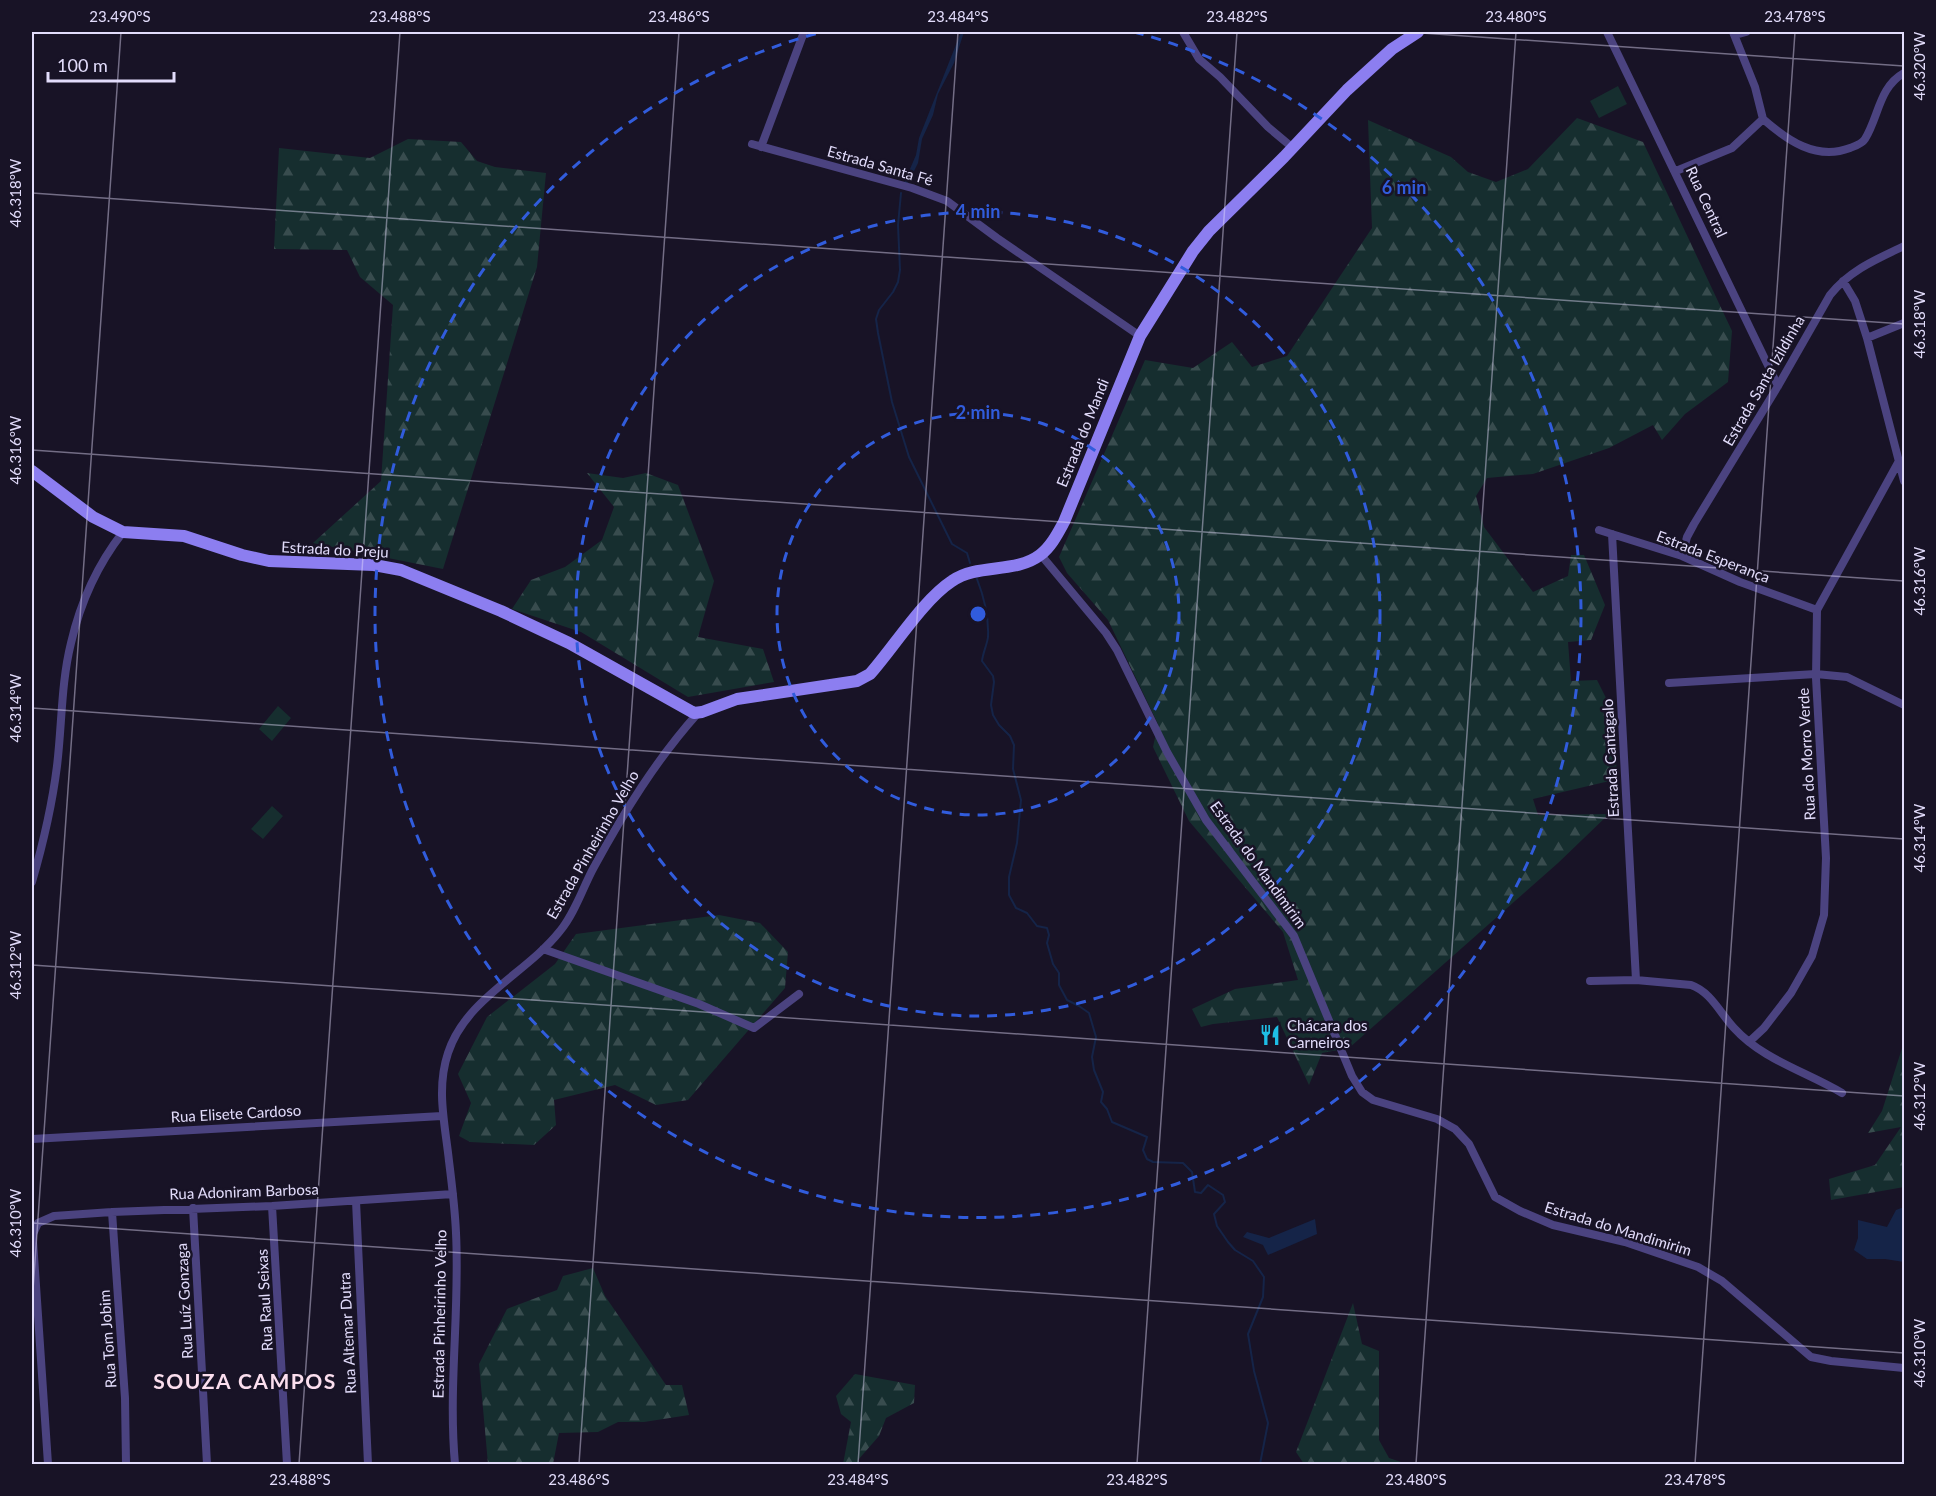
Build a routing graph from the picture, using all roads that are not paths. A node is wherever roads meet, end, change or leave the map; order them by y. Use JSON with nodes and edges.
{"nodes":[{"id":1,"x":804,"y":32,"type":"edge"},
{"id":2,"x":1183,"y":32,"type":"edge"},
{"id":3,"x":1418,"y":32,"type":"edge"},
{"id":4,"x":1607,"y":32,"type":"edge"},
{"id":5,"x":1746,"y":32,"type":"edge"},
{"id":6,"x":1734,"y":33,"type":"edge"},
{"id":7,"x":1905,"y":73,"type":"edge"},
{"id":8,"x":1763,"y":119,"type":"junction"},
{"id":9,"x":1293,"y":148,"type":"junction"},
{"id":10,"x":1676,"y":171,"type":"junction"},
{"id":11,"x":1903,"y":248,"type":"edge"},
{"id":12,"x":1843,"y":281,"type":"junction"},
{"id":13,"x":1905,"y":324,"type":"edge"},
{"id":14,"x":1140,"y":336,"type":"junction"},
{"id":15,"x":1867,"y":338,"type":"junction"},
{"id":16,"x":1778,"y":386,"type":"junction"},
{"id":17,"x":1899,"y":461,"type":"junction"},
{"id":18,"x":32,"y":471,"type":"edge"},
{"id":19,"x":1905,"y":481,"type":"edge"},
{"id":20,"x":1599,"y":530,"type":"dead end"},
{"id":21,"x":123,"y":532,"type":"junction"},
{"id":22,"x":1611,"y":534,"type":"junction"},
{"id":23,"x":1041,"y":555,"type":"junction"},
{"id":24,"x":1682,"y":556,"type":"junction"},
{"id":25,"x":1817,"y":610,"type":"junction"},
{"id":26,"x":1816,"y":674,"type":"junction"},
{"id":27,"x":1669,"y":683,"type":"dead end"},
{"id":28,"x":1905,"y":705,"type":"edge"},
{"id":29,"x":698,"y":713,"type":"junction"},
{"id":30,"x":32,"y":882,"type":"edge"},
{"id":31,"x":543,"y":949,"type":"junction"},
{"id":32,"x":1636,"y":980,"type":"junction"},
{"id":33,"x":1590,"y":981,"type":"dead end"},
{"id":34,"x":799,"y":994,"type":"dead end"},
{"id":35,"x":1749,"y":1042,"type":"junction"},
{"id":36,"x":1842,"y":1093,"type":"dead end"},
{"id":37,"x":442,"y":1116,"type":"junction"},
{"id":38,"x":32,"y":1139,"type":"edge"},
{"id":39,"x":453,"y":1194,"type":"junction"},
{"id":40,"x":356,"y":1201,"type":"junction"},
{"id":41,"x":272,"y":1206,"type":"junction"},
{"id":42,"x":193,"y":1208,"type":"junction"},
{"id":43,"x":112,"y":1212,"type":"junction"},
{"id":44,"x":1905,"y":1368,"type":"edge"},
{"id":45,"x":48,"y":1464,"type":"edge"},
{"id":46,"x":126,"y":1464,"type":"edge"},
{"id":47,"x":207,"y":1464,"type":"edge"},
{"id":48,"x":287,"y":1464,"type":"edge"},
{"id":49,"x":369,"y":1464,"type":"edge"},
{"id":50,"x":455,"y":1464,"type":"edge"}],
"edges":[{"from":1,"to":14,"type":"street","name":"Estrada Santa Fé"},
{"from":2,"to":9,"type":"street"},
{"from":3,"to":9,"type":"main road","name":"Estrada do Mandi"},
{"from":4,"to":10,"type":"street","name":"Rua Central"},
{"from":5,"to":6,"type":"street"},
{"from":6,"to":8,"type":"street"},
{"from":7,"to":8,"type":"street"},
{"from":8,"to":10,"type":"street"},
{"from":9,"to":14,"type":"main road","name":"Estrada do Mandi"},
{"from":10,"to":16,"type":"street","name":"Rua Central"},
{"from":11,"to":12,"type":"street","name":"Estrada Santa Izildinha"},
{"from":12,"to":15,"type":"street"},
{"from":12,"to":16,"type":"street","name":"Estrada Santa Izildinha"},
{"from":13,"to":15,"type":"street"},
{"from":14,"to":23,"type":"main road","name":"Estrada do Mandi"},
{"from":15,"to":17,"type":"street"},
{"from":16,"to":24,"type":"street","name":"Estrada Santa Izildinha"},
{"from":17,"to":19,"type":"street"},
{"from":17,"to":25,"type":"street","name":"Rua do Morro Verde"},
{"from":18,"to":21,"type":"main road","name":"Estrada do Preju"},
{"from":20,"to":22,"type":"street","name":"Estrada Esperança"},
{"from":21,"to":29,"type":"main road","name":"Estrada do Preju"},
{"from":21,"to":30,"type":"street"},
{"from":22,"to":24,"type":"street","name":"Estrada Esperança"},
{"from":22,"to":32,"type":"street","name":"Estrada Cantagalo"},
{"from":23,"to":29,"type":"main road"},
{"from":23,"to":44,"type":"street","name":"Estrada do Mandimirim"},
{"from":24,"to":25,"type":"street","name":"Estrada Esperança"},
{"from":25,"to":26,"type":"street","name":"Rua do Morro Verde"},
{"from":26,"to":27,"type":"street"},
{"from":26,"to":28,"type":"street"},
{"from":26,"to":35,"type":"street","name":"Rua do Morro Verde"},
{"from":29,"to":31,"type":"street","name":"Estrada Pinheirinho Velho"},
{"from":31,"to":34,"type":"street"},
{"from":31,"to":37,"type":"street","name":"Estrada Pinheirinho Velho"},
{"from":32,"to":33,"type":"street"},
{"from":32,"to":35,"type":"street"},
{"from":35,"to":36,"type":"street"},
{"from":37,"to":38,"type":"street","name":"Rua Elisete Cardoso"},
{"from":37,"to":39,"type":"street","name":"Estrada Pinheirinho Velho"},
{"from":39,"to":40,"type":"street","name":"Rua Adoniram Barbosa"},
{"from":39,"to":50,"type":"street","name":"Estrada Pinheirinho Velho"},
{"from":40,"to":41,"type":"street","name":"Rua Adoniram Barbosa"},
{"from":40,"to":49,"type":"street","name":"Rua Altemar Dutra"},
{"from":41,"to":42,"type":"street","name":"Rua Adoniram Barbosa"},
{"from":41,"to":48,"type":"street","name":"Rua Raul Seixas"},
{"from":42,"to":43,"type":"street","name":"Rua Adoniram Barbosa"},
{"from":42,"to":47,"type":"street","name":"Rua Luíz Gonzaga"},
{"from":43,"to":45,"type":"street","name":"Rua Adoniram Barbosa"},
{"from":43,"to":46,"type":"street","name":"Rua Tom Jobim"}]}
